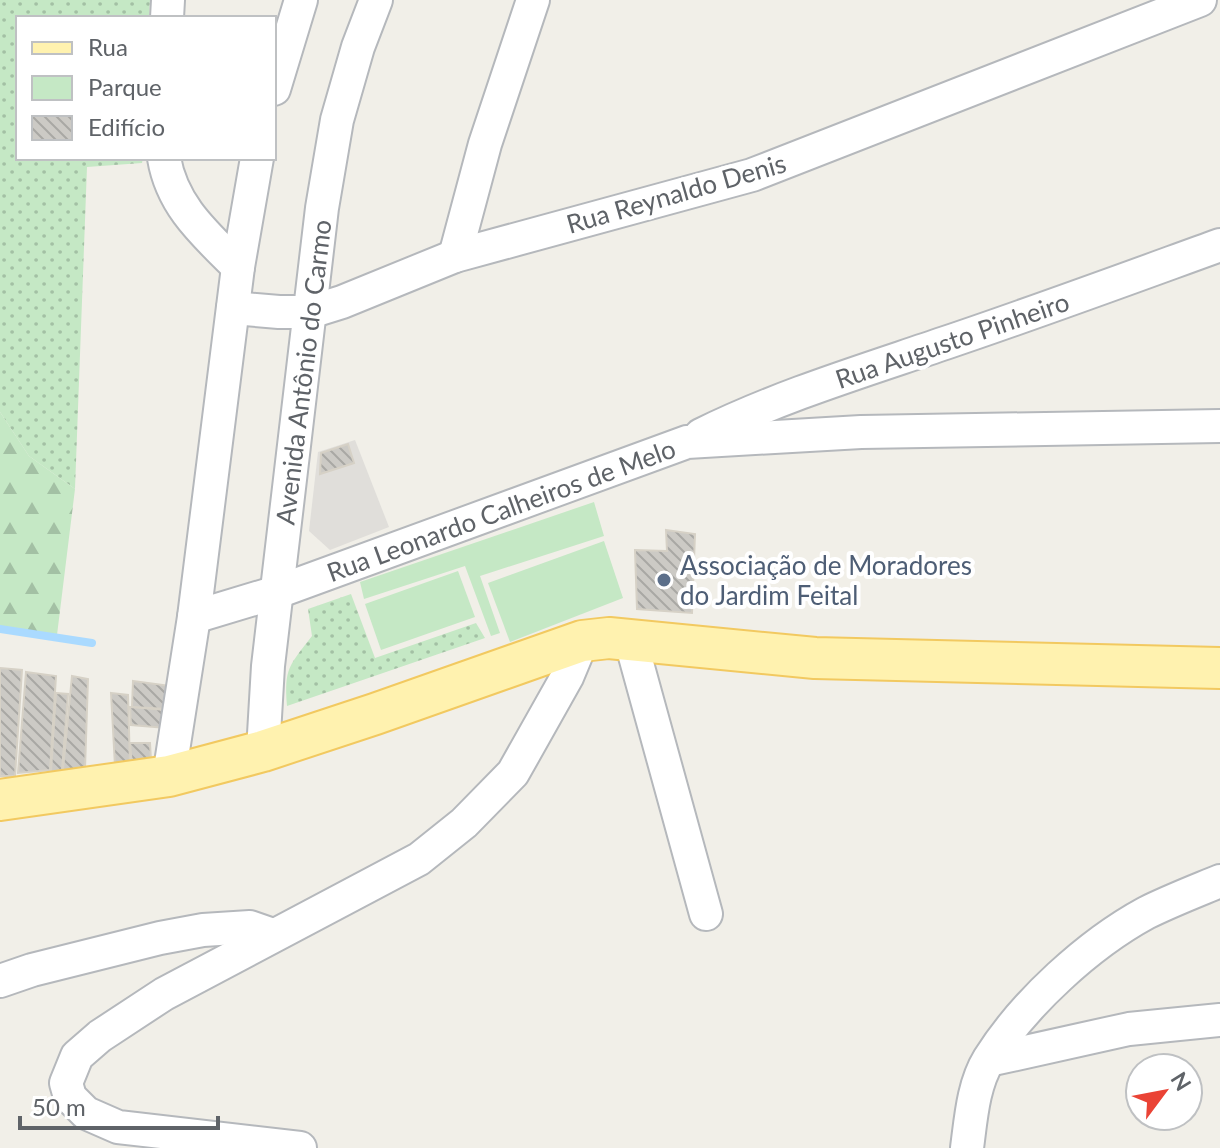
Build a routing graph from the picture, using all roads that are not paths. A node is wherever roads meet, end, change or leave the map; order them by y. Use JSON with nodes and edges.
{"nodes":[{"id":1,"x":301,"y":0,"type":"edge"},
{"id":2,"x":376,"y":0,"type":"edge"},
{"id":3,"x":533,"y":0,"type":"edge"},
{"id":4,"x":1200,"y":0,"type":"edge"},
{"id":5,"x":276,"y":82,"type":"edge"},
{"id":6,"x":164,"y":160,"type":"edge"},
{"id":7,"x":257,"y":160,"type":"edge"},
{"id":8,"x":1220,"y":245,"type":"edge"},
{"id":9,"x":455,"y":256,"type":"junction"},
{"id":10,"x":238,"y":267,"type":"junction"},
{"id":11,"x":233,"y":308,"type":"junction"},
{"id":12,"x":310,"y":312,"type":"junction"},
{"id":13,"x":851,"y":375,"type":"junction"},
{"id":14,"x":1220,"y":426,"type":"edge"},
{"id":15,"x":861,"y":432,"type":"junction"},
{"id":16,"x":687,"y":442,"type":"junction"},
{"id":17,"x":277,"y":592,"type":"junction"},
{"id":18,"x":194,"y":617,"type":"junction"},
{"id":19,"x":630,"y":638,"type":"junction"},
{"id":20,"x":582,"y":641,"type":"junction"},
{"id":21,"x":1220,"y":668,"type":"edge"},
{"id":22,"x":263,"y":751,"type":"junction"},
{"id":23,"x":169,"y":776,"type":"junction"},
{"id":24,"x":0,"y":800,"type":"edge"},
{"id":25,"x":1220,"y":881,"type":"edge"},
{"id":26,"x":706,"y":914,"type":"dead end"},
{"id":27,"x":273,"y":935,"type":"junction"},
{"id":28,"x":0,"y":981,"type":"edge"},
{"id":29,"x":1220,"y":1020,"type":"edge"},
{"id":30,"x":989,"y":1060,"type":"junction"},
{"id":31,"x":300,"y":1148,"type":"edge"},
{"id":32,"x":967,"y":1148,"type":"edge"}],
"edges":[{"from":1,"to":5,"type":"street"},
{"from":2,"to":12,"type":"street","name":"Avenida Antônio do Carmo"},
{"from":3,"to":9,"type":"street"},
{"from":4,"to":9,"type":"street","name":"Rua Reynaldo Denis"},
{"from":6,"to":10,"type":"street"},
{"from":7,"to":10,"type":"street"},
{"from":8,"to":13,"type":"street","name":"Rua Augusto Pinheiro"},
{"from":9,"to":12,"type":"street","name":"Rua Reynaldo Denis"},
{"from":10,"to":11,"type":"street"},
{"from":11,"to":12,"type":"street","name":"Rua Reynaldo Denis"},
{"from":11,"to":18,"type":"street"},
{"from":12,"to":17,"type":"street","name":"Avenida Antônio do Carmo"},
{"from":13,"to":15,"type":"street"},
{"from":13,"to":16,"type":"street","name":"Rua Augusto Pinheiro"},
{"from":14,"to":15,"type":"street","name":"Rua Leonardo Calheiros de Melo"},
{"from":15,"to":16,"type":"street","name":"Rua Leonardo Calheiros de Melo"},
{"from":16,"to":17,"type":"street","name":"Rua Leonardo Calheiros de Melo"},
{"from":17,"to":18,"type":"street","name":"Rua Leonardo Calheiros de Melo"},
{"from":17,"to":22,"type":"street","name":"Avenida Antônio do Carmo"},
{"from":18,"to":23,"type":"street"},
{"from":19,"to":20,"type":"main road"},
{"from":19,"to":21,"type":"main road"},
{"from":19,"to":26,"type":"street"},
{"from":20,"to":22,"type":"main road"},
{"from":20,"to":27,"type":"street"},
{"from":22,"to":23,"type":"main road"},
{"from":23,"to":24,"type":"main road"},
{"from":25,"to":30,"type":"street"},
{"from":27,"to":28,"type":"street"},
{"from":27,"to":31,"type":"street"},
{"from":29,"to":30,"type":"street"},
{"from":30,"to":32,"type":"street"}]}
